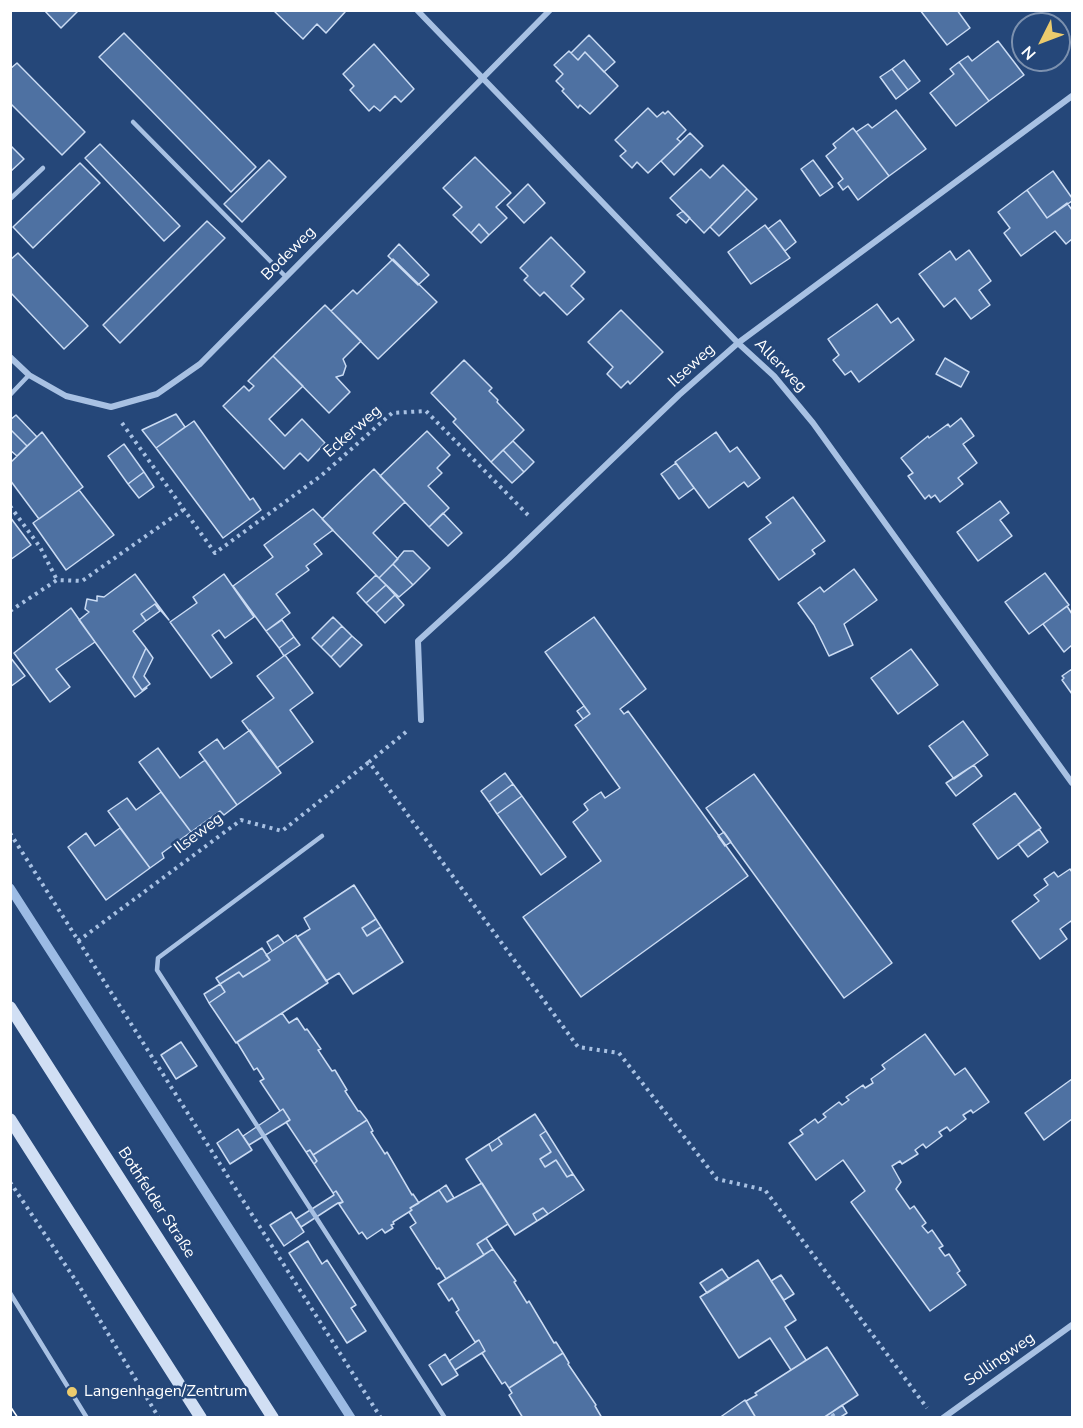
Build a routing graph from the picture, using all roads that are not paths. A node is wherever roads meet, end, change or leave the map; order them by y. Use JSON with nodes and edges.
{"nodes":[{"id":1,"x":417,"y":10,"type":"edge"},
{"id":2,"x":550,"y":10,"type":"edge"},
{"id":3,"x":482,"y":78,"type":"junction"},
{"id":4,"x":1072,"y":96,"type":"edge"},
{"id":5,"x":133,"y":122,"type":"dead end"},
{"id":6,"x":44,"y":168,"type":"dead end"},
{"id":7,"x":10,"y":199,"type":"edge"},
{"id":8,"x":286,"y":277,"type":"junction"},
{"id":9,"x":738,"y":343,"type":"junction"},
{"id":10,"x":10,"y":357,"type":"edge"},
{"id":11,"x":29,"y":375,"type":"junction"},
{"id":12,"x":10,"y":395,"type":"edge"},
{"id":13,"x":421,"y":720,"type":"road end"},
{"id":14,"x":1072,"y":783,"type":"edge"},
{"id":15,"x":322,"y":836,"type":"dead end"},
{"id":16,"x":10,"y":1007,"type":"edge"},
{"id":17,"x":10,"y":1119,"type":"edge"},
{"id":18,"x":10,"y":1293,"type":"edge"},
{"id":19,"x":1072,"y":1325,"type":"edge"},
{"id":20,"x":87,"y":1418,"type":"edge"},
{"id":21,"x":201,"y":1418,"type":"edge"},
{"id":22,"x":273,"y":1418,"type":"edge"},
{"id":23,"x":445,"y":1418,"type":"edge"},
{"id":24,"x":943,"y":1418,"type":"edge"}],
"edges":[{"from":1,"to":3,"type":"street","name":"Allerweg"},
{"from":2,"to":3,"type":"street","name":"Bodeweg"},
{"from":3,"to":8,"type":"street","name":"Bodeweg"},
{"from":3,"to":9,"type":"street","name":"Allerweg"},
{"from":4,"to":9,"type":"street","name":"Ilseweg"},
{"from":5,"to":8,"type":"lane"},
{"from":6,"to":7,"type":"lane"},
{"from":8,"to":11,"type":"street","name":"Bodeweg"},
{"from":9,"to":13,"type":"street","name":"Ilseweg"},
{"from":9,"to":14,"type":"street","name":"Allerweg"},
{"from":10,"to":11,"type":"street","name":"Bodeweg"},
{"from":11,"to":12,"type":"lane"},
{"from":15,"to":23,"type":"lane"},
{"from":16,"to":22,"type":"main road","name":"Bothfelder Straße"},
{"from":17,"to":21,"type":"main road"},
{"from":18,"to":20,"type":"lane"},
{"from":19,"to":24,"type":"street","name":"Sollingweg"}]}
